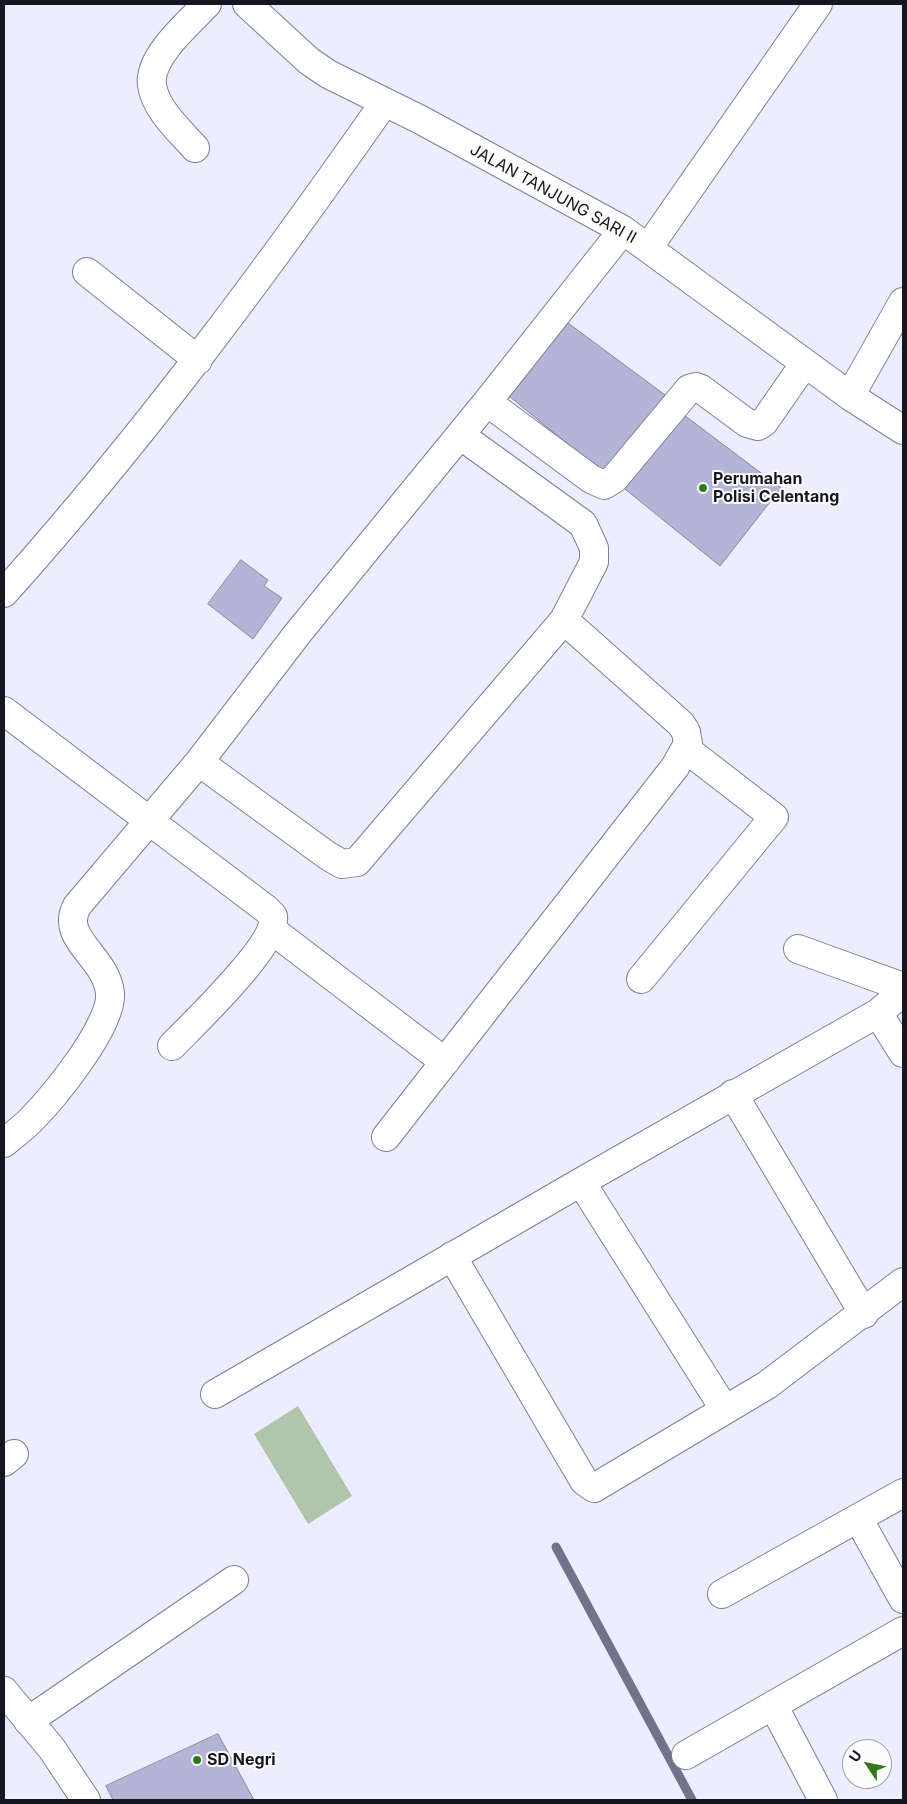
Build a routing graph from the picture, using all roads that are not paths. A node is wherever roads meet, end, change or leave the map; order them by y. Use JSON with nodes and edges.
{"nodes":[{"id":1,"x":207,"y":4,"type":"edge"},
{"id":2,"x":247,"y":4,"type":"edge"},
{"id":3,"x":818,"y":4,"type":"edge"},
{"id":4,"x":384,"y":103,"type":"junction"},
{"id":5,"x":195,"y":148,"type":"dead end"},
{"id":6,"x":622,"y":230,"type":"junction"},
{"id":7,"x":648,"y":248,"type":"junction"},
{"id":8,"x":87,"y":272,"type":"dead end"},
{"id":9,"x":903,"y":302,"type":"edge"},
{"id":10,"x":198,"y":360,"type":"junction"},
{"id":11,"x":805,"y":363,"type":"junction"},
{"id":12,"x":850,"y":396,"type":"junction"},
{"id":13,"x":487,"y":402,"type":"junction"},
{"id":14,"x":903,"y":430,"type":"edge"},
{"id":15,"x":460,"y":435,"type":"junction"},
{"id":16,"x":4,"y":593,"type":"edge"},
{"id":17,"x":564,"y":620,"type":"junction"},
{"id":18,"x":4,"y":712,"type":"edge"},
{"id":19,"x":686,"y":749,"type":"junction"},
{"id":20,"x":199,"y":762,"type":"junction"},
{"id":21,"x":149,"y":822,"type":"junction"},
{"id":22,"x":272,"y":930,"type":"junction"},
{"id":23,"x":798,"y":949,"type":"dead end"},
{"id":24,"x":641,"y":980,"type":"dead end"},
{"id":25,"x":903,"y":987,"type":"edge"},
{"id":26,"x":903,"y":992,"type":"edge"},
{"id":27,"x":878,"y":1013,"type":"junction"},
{"id":28,"x":172,"y":1046,"type":"dead end"},
{"id":29,"x":903,"y":1053,"type":"edge"},
{"id":30,"x":445,"y":1062,"type":"junction"},
{"id":31,"x":733,"y":1094,"type":"junction"},
{"id":32,"x":386,"y":1137,"type":"dead end"},
{"id":33,"x":4,"y":1143,"type":"edge"},
{"id":34,"x":581,"y":1182,"type":"junction"},
{"id":35,"x":452,"y":1256,"type":"junction"},
{"id":36,"x":903,"y":1282,"type":"edge"},
{"id":37,"x":864,"y":1314,"type":"junction"},
{"id":38,"x":215,"y":1394,"type":"dead end"},
{"id":39,"x":726,"y":1410,"type":"junction"},
{"id":40,"x":903,"y":1493,"type":"edge"},
{"id":41,"x":858,"y":1518,"type":"junction"},
{"id":42,"x":234,"y":1580,"type":"dead end"},
{"id":43,"x":722,"y":1594,"type":"dead end"},
{"id":44,"x":903,"y":1599,"type":"edge"},
{"id":45,"x":903,"y":1631,"type":"edge"},
{"id":46,"x":773,"y":1705,"type":"junction"},
{"id":47,"x":13,"y":1708,"type":"edge"},
{"id":48,"x":686,"y":1755,"type":"dead end"},
{"id":49,"x":86,"y":1800,"type":"edge"},
{"id":50,"x":823,"y":1800,"type":"edge"}],
"edges":[{"from":1,"to":5,"type":"street"},
{"from":2,"to":4,"type":"street","name":"JALAN TANJUNG SARI II"},
{"from":3,"to":7,"type":"street"},
{"from":4,"to":6,"type":"street","name":"JALAN TANJUNG SARI II"},
{"from":4,"to":10,"type":"street"},
{"from":6,"to":7,"type":"street","name":"JALAN TANJUNG SARI II"},
{"from":6,"to":13,"type":"street"},
{"from":7,"to":11,"type":"street","name":"JALAN TANJUNG SARI II"},
{"from":8,"to":10,"type":"street"},
{"from":9,"to":12,"type":"street"},
{"from":10,"to":16,"type":"street"},
{"from":11,"to":12,"type":"street","name":"JALAN TANJUNG SARI II"},
{"from":11,"to":13,"type":"street"},
{"from":12,"to":14,"type":"street","name":"JALAN TANJUNG SARI II"},
{"from":13,"to":15,"type":"street"},
{"from":15,"to":17,"type":"street"},
{"from":15,"to":20,"type":"street"},
{"from":17,"to":19,"type":"street"},
{"from":17,"to":20,"type":"street"},
{"from":18,"to":21,"type":"street"},
{"from":19,"to":24,"type":"street"},
{"from":19,"to":30,"type":"street"},
{"from":20,"to":21,"type":"street"},
{"from":21,"to":22,"type":"street"},
{"from":21,"to":33,"type":"street"},
{"from":22,"to":28,"type":"street"},
{"from":22,"to":30,"type":"street"},
{"from":23,"to":25,"type":"street"},
{"from":26,"to":27,"type":"street"},
{"from":27,"to":29,"type":"street"},
{"from":27,"to":31,"type":"street"},
{"from":30,"to":32,"type":"street"},
{"from":31,"to":34,"type":"street"},
{"from":31,"to":37,"type":"street"},
{"from":34,"to":35,"type":"street"},
{"from":34,"to":39,"type":"street"},
{"from":35,"to":38,"type":"street"},
{"from":35,"to":39,"type":"street"},
{"from":36,"to":37,"type":"street"},
{"from":37,"to":39,"type":"street"},
{"from":40,"to":41,"type":"street"},
{"from":41,"to":43,"type":"street"},
{"from":41,"to":44,"type":"street"},
{"from":42,"to":47,"type":"street"},
{"from":45,"to":46,"type":"street"},
{"from":46,"to":48,"type":"street"},
{"from":46,"to":50,"type":"street"},
{"from":47,"to":49,"type":"street"}]}
